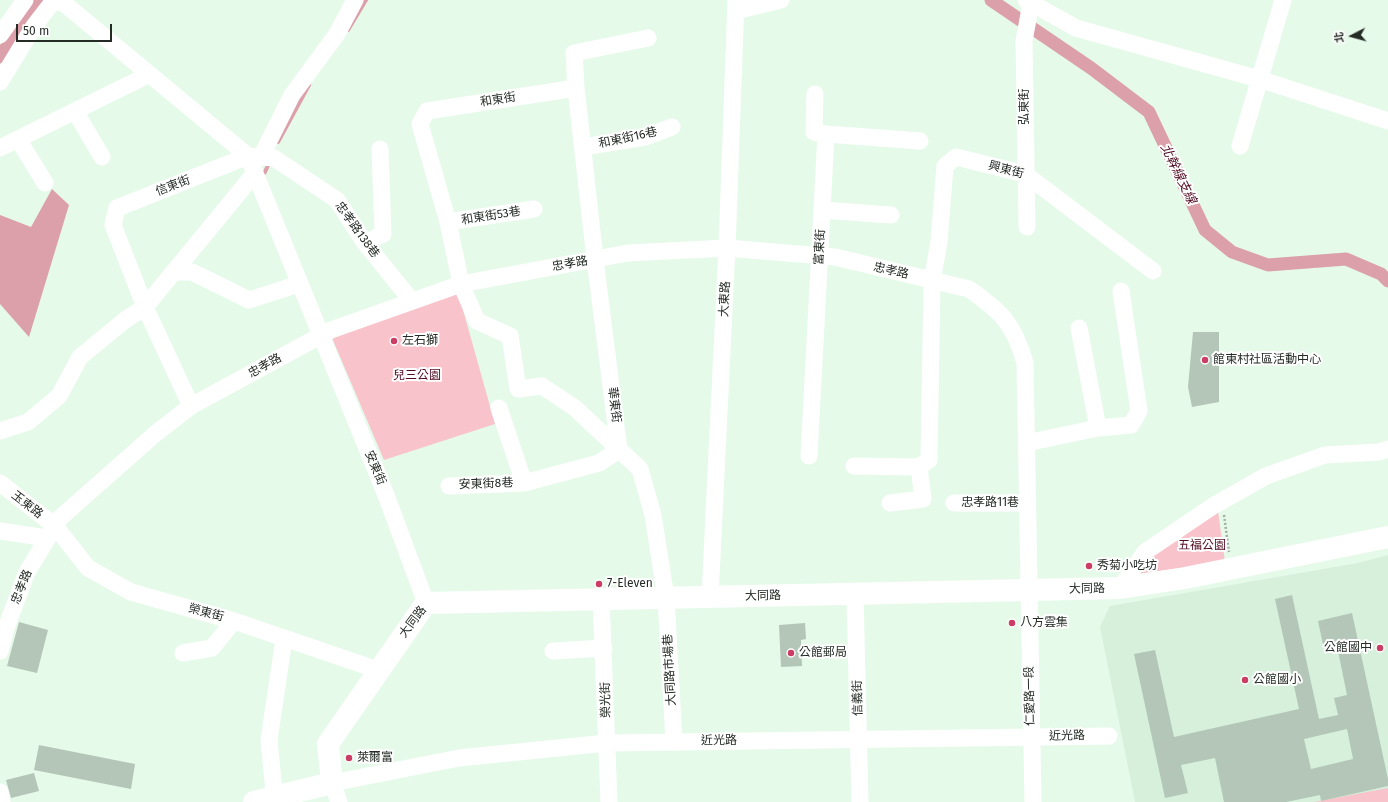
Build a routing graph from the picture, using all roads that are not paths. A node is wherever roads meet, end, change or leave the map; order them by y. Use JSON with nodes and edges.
{"nodes":[{"id":1,"x":25,"y":0,"type":"edge"},
{"id":2,"x":62,"y":0,"type":"edge"},
{"id":3,"x":356,"y":0,"type":"edge"},
{"id":4,"x":781,"y":0,"type":"edge"},
{"id":5,"x":1283,"y":0,"type":"edge"},
{"id":6,"x":1028,"y":1,"type":"edge"},
{"id":7,"x":736,"y":5,"type":"edge"},
{"id":8,"x":0,"y":35,"type":"edge"},
{"id":9,"x":648,"y":38,"type":"dead end"},
{"id":10,"x":148,"y":75,"type":"junction"},
{"id":11,"x":1259,"y":79,"type":"junction"},
{"id":12,"x":0,"y":82,"type":"edge"},
{"id":13,"x":576,"y":88,"type":"junction"},
{"id":14,"x":815,"y":94,"type":"dead end"},
{"id":15,"x":75,"y":111,"type":"junction"},
{"id":16,"x":1388,"y":121,"type":"edge"},
{"id":17,"x":672,"y":127,"type":"dead end"},
{"id":18,"x":826,"y":134,"type":"junction"},
{"id":19,"x":18,"y":139,"type":"junction"},
{"id":20,"x":920,"y":141,"type":"dead end"},
{"id":21,"x":1240,"y":146,"type":"dead end"},
{"id":22,"x":583,"y":147,"type":"junction"},
{"id":23,"x":0,"y":148,"type":"edge"},
{"id":24,"x":380,"y":149,"type":"dead end"},
{"id":25,"x":102,"y":157,"type":"dead end"},
{"id":26,"x":255,"y":162,"type":"junction"},
{"id":27,"x":1026,"y":174,"type":"junction"},
{"id":28,"x":45,"y":183,"type":"dead end"},
{"id":29,"x":534,"y":208,"type":"dead end"},
{"id":30,"x":822,"y":210,"type":"junction"},
{"id":31,"x":891,"y":215,"type":"dead end"},
{"id":32,"x":448,"y":222,"type":"junction"},
{"id":33,"x":1027,"y":227,"type":"dead end"},
{"id":34,"x":365,"y":243,"type":"junction"},
{"id":35,"x":727,"y":248,"type":"junction"},
{"id":36,"x":819,"y":256,"type":"junction"},
{"id":37,"x":595,"y":259,"type":"junction"},
{"id":38,"x":1153,"y":271,"type":"dead end"},
{"id":39,"x":173,"y":272,"type":"junction"},
{"id":40,"x":932,"y":281,"type":"junction"},
{"id":41,"x":299,"y":284,"type":"junction"},
{"id":42,"x":462,"y":284,"type":"junction"},
{"id":43,"x":1121,"y":291,"type":"dead end"},
{"id":44,"x":411,"y":300,"type":"junction"},
{"id":45,"x":144,"y":306,"type":"junction"},
{"id":46,"x":1079,"y":328,"type":"dead end"},
{"id":47,"x":320,"y":335,"type":"junction"},
{"id":48,"x":191,"y":406,"type":"junction"},
{"id":49,"x":499,"y":408,"type":"dead end"},
{"id":50,"x":1098,"y":428,"type":"junction"},
{"id":51,"x":0,"y":431,"type":"edge"},
{"id":52,"x":1026,"y":443,"type":"junction"},
{"id":53,"x":1388,"y":449,"type":"edge"},
{"id":54,"x":620,"y":450,"type":"junction"},
{"id":55,"x":809,"y":456,"type":"dead end"},
{"id":56,"x":854,"y":466,"type":"dead end"},
{"id":57,"x":919,"y":467,"type":"junction"},
{"id":58,"x":524,"y":482,"type":"junction"},
{"id":59,"x":0,"y":483,"type":"edge"},
{"id":60,"x":449,"y":486,"type":"dead end"},
{"id":61,"x":890,"y":502,"type":"dead end"},
{"id":62,"x":954,"y":503,"type":"dead end"},
{"id":63,"x":1026,"y":503,"type":"junction"},
{"id":64,"x":0,"y":532,"type":"edge"},
{"id":65,"x":51,"y":532,"type":"junction"},
{"id":66,"x":1388,"y":537,"type":"edge"},
{"id":67,"x":1120,"y":588,"type":"junction"},
{"id":68,"x":1028,"y":590,"type":"junction"},
{"id":69,"x":855,"y":595,"type":"junction"},
{"id":70,"x":710,"y":597,"type":"junction"},
{"id":71,"x":666,"y":598,"type":"junction"},
{"id":72,"x":601,"y":599,"type":"junction"},
{"id":73,"x":426,"y":603,"type":"junction"},
{"id":74,"x":234,"y":621,"type":"junction"},
{"id":75,"x":4,"y":622,"type":"edge"},
{"id":76,"x":284,"y":639,"type":"junction"},
{"id":77,"x":604,"y":648,"type":"junction"},
{"id":78,"x":0,"y":651,"type":"edge"},
{"id":79,"x":553,"y":651,"type":"dead end"},
{"id":80,"x":183,"y":652,"type":"dead end"},
{"id":81,"x":378,"y":670,"type":"junction"},
{"id":82,"x":1109,"y":736,"type":"dead end"},
{"id":83,"x":1031,"y":737,"type":"junction"},
{"id":84,"x":859,"y":740,"type":"junction"},
{"id":85,"x":674,"y":741,"type":"junction"},
{"id":86,"x":607,"y":743,"type":"junction"},
{"id":87,"x":0,"y":792,"type":"edge"},
{"id":88,"x":336,"y":793,"type":"edge"},
{"id":89,"x":268,"y":801,"type":"edge"},
{"id":90,"x":2,"y":802,"type":"edge"},
{"id":91,"x":609,"y":802,"type":"edge"},
{"id":92,"x":860,"y":802,"type":"edge"},
{"id":93,"x":1033,"y":802,"type":"edge"}],
"edges":[{"from":1,"to":8,"type":"street"},
{"from":2,"to":10,"type":"street"},
{"from":2,"to":12,"type":"street"},
{"from":3,"to":26,"type":"street"},
{"from":4,"to":7,"type":"street"},
{"from":5,"to":11,"type":"street"},
{"from":6,"to":11,"type":"street"},
{"from":6,"to":27,"type":"street","name":"弘東街"},
{"from":7,"to":35,"type":"street","name":"大東路"},
{"from":9,"to":13,"type":"street"},
{"from":10,"to":15,"type":"street"},
{"from":10,"to":26,"type":"street"},
{"from":11,"to":16,"type":"street"},
{"from":11,"to":21,"type":"street"},
{"from":13,"to":22,"type":"street"},
{"from":13,"to":32,"type":"street","name":"和東街"},
{"from":14,"to":18,"type":"street"},
{"from":15,"to":19,"type":"street"},
{"from":15,"to":25,"type":"street"},
{"from":17,"to":22,"type":"street","name":"和東街16巷"},
{"from":18,"to":20,"type":"street"},
{"from":18,"to":30,"type":"street","name":"富東街"},
{"from":19,"to":23,"type":"street"},
{"from":19,"to":28,"type":"street"},
{"from":22,"to":37,"type":"street"},
{"from":24,"to":34,"type":"street"},
{"from":26,"to":34,"type":"street","name":"忠孝路138巷"},
{"from":26,"to":39,"type":"street"},
{"from":26,"to":41,"type":"street"},
{"from":26,"to":45,"type":"street","name":"信東街"},
{"from":27,"to":33,"type":"street","name":"弘東街"},
{"from":27,"to":38,"type":"street","name":"興東街"},
{"from":27,"to":40,"type":"street","name":"興東街"},
{"from":29,"to":32,"type":"street","name":"和東街53巷"},
{"from":30,"to":31,"type":"street"},
{"from":30,"to":36,"type":"street","name":"富東街"},
{"from":32,"to":42,"type":"street","name":"和東街"},
{"from":34,"to":44,"type":"street","name":"忠孝路138巷"},
{"from":35,"to":36,"type":"street","name":"忠孝路"},
{"from":35,"to":37,"type":"street","name":"忠孝路"},
{"from":35,"to":70,"type":"street","name":"大東路"},
{"from":36,"to":40,"type":"street","name":"忠孝路"},
{"from":36,"to":55,"type":"street","name":"富東街"},
{"from":37,"to":42,"type":"street","name":"忠孝路"},
{"from":37,"to":54,"type":"street","name":"華東街"},
{"from":39,"to":41,"type":"street"},
{"from":39,"to":45,"type":"street"},
{"from":40,"to":52,"type":"street","name":"忠孝路"},
{"from":40,"to":57,"type":"street"},
{"from":41,"to":47,"type":"street"},
{"from":42,"to":44,"type":"street","name":"忠孝路"},
{"from":42,"to":54,"type":"street","name":"和東街"},
{"from":43,"to":50,"type":"street"},
{"from":44,"to":47,"type":"street","name":"忠孝路"},
{"from":45,"to":48,"type":"street","name":"信東街"},
{"from":45,"to":51,"type":"street"},
{"from":46,"to":50,"type":"street"},
{"from":47,"to":48,"type":"street","name":"忠孝路"},
{"from":47,"to":73,"type":"street","name":"安東街"},
{"from":48,"to":65,"type":"street","name":"忠孝路"},
{"from":49,"to":58,"type":"street"},
{"from":50,"to":52,"type":"street"},
{"from":52,"to":63,"type":"street","name":"忠孝路"},
{"from":53,"to":67,"type":"street"},
{"from":54,"to":58,"type":"street"},
{"from":54,"to":71,"type":"street","name":"大同路市場巷"},
{"from":56,"to":57,"type":"street"},
{"from":57,"to":61,"type":"street"},
{"from":58,"to":60,"type":"street","name":"安東街8巷"},
{"from":59,"to":65,"type":"street","name":"玉東路"},
{"from":62,"to":63,"type":"street","name":"忠孝路11巷"},
{"from":63,"to":68,"type":"street","name":"忠孝路"},
{"from":64,"to":65,"type":"street"},
{"from":65,"to":74,"type":"street","name":"榮東街"},
{"from":65,"to":75,"type":"street","name":"忠孝路"},
{"from":66,"to":67,"type":"main road","name":"大同路"},
{"from":67,"to":68,"type":"main road","name":"大同路"},
{"from":68,"to":69,"type":"main road","name":"大同路"},
{"from":68,"to":83,"type":"street","name":"仁愛路一段"},
{"from":69,"to":70,"type":"main road","name":"大同路"},
{"from":69,"to":84,"type":"street","name":"信義街"},
{"from":70,"to":71,"type":"main road","name":"大同路"},
{"from":71,"to":72,"type":"main road","name":"大同路"},
{"from":71,"to":85,"type":"street","name":"大同路市場巷"},
{"from":72,"to":73,"type":"main road","name":"大同路"},
{"from":72,"to":77,"type":"street","name":"榮光街"},
{"from":73,"to":81,"type":"main road","name":"大同路"},
{"from":74,"to":76,"type":"street","name":"榮東街"},
{"from":74,"to":80,"type":"street"},
{"from":75,"to":78,"type":"street","name":"忠孝路"},
{"from":76,"to":81,"type":"street","name":"榮東街"},
{"from":76,"to":89,"type":"street"},
{"from":77,"to":79,"type":"street"},
{"from":77,"to":86,"type":"street","name":"榮光街"},
{"from":81,"to":88,"type":"main road","name":"大同路"},
{"from":82,"to":83,"type":"street","name":"近光路"},
{"from":83,"to":84,"type":"street","name":"近光路"},
{"from":83,"to":93,"type":"street","name":"仁愛路一段"},
{"from":84,"to":85,"type":"street","name":"近光路"},
{"from":84,"to":92,"type":"street","name":"信義街"},
{"from":85,"to":86,"type":"street","name":"近光路"},
{"from":86,"to":88,"type":"street","name":"近光路"},
{"from":86,"to":91,"type":"street","name":"榮光街"},
{"from":87,"to":90,"type":"street"},
{"from":88,"to":89,"type":"main road"}]}
